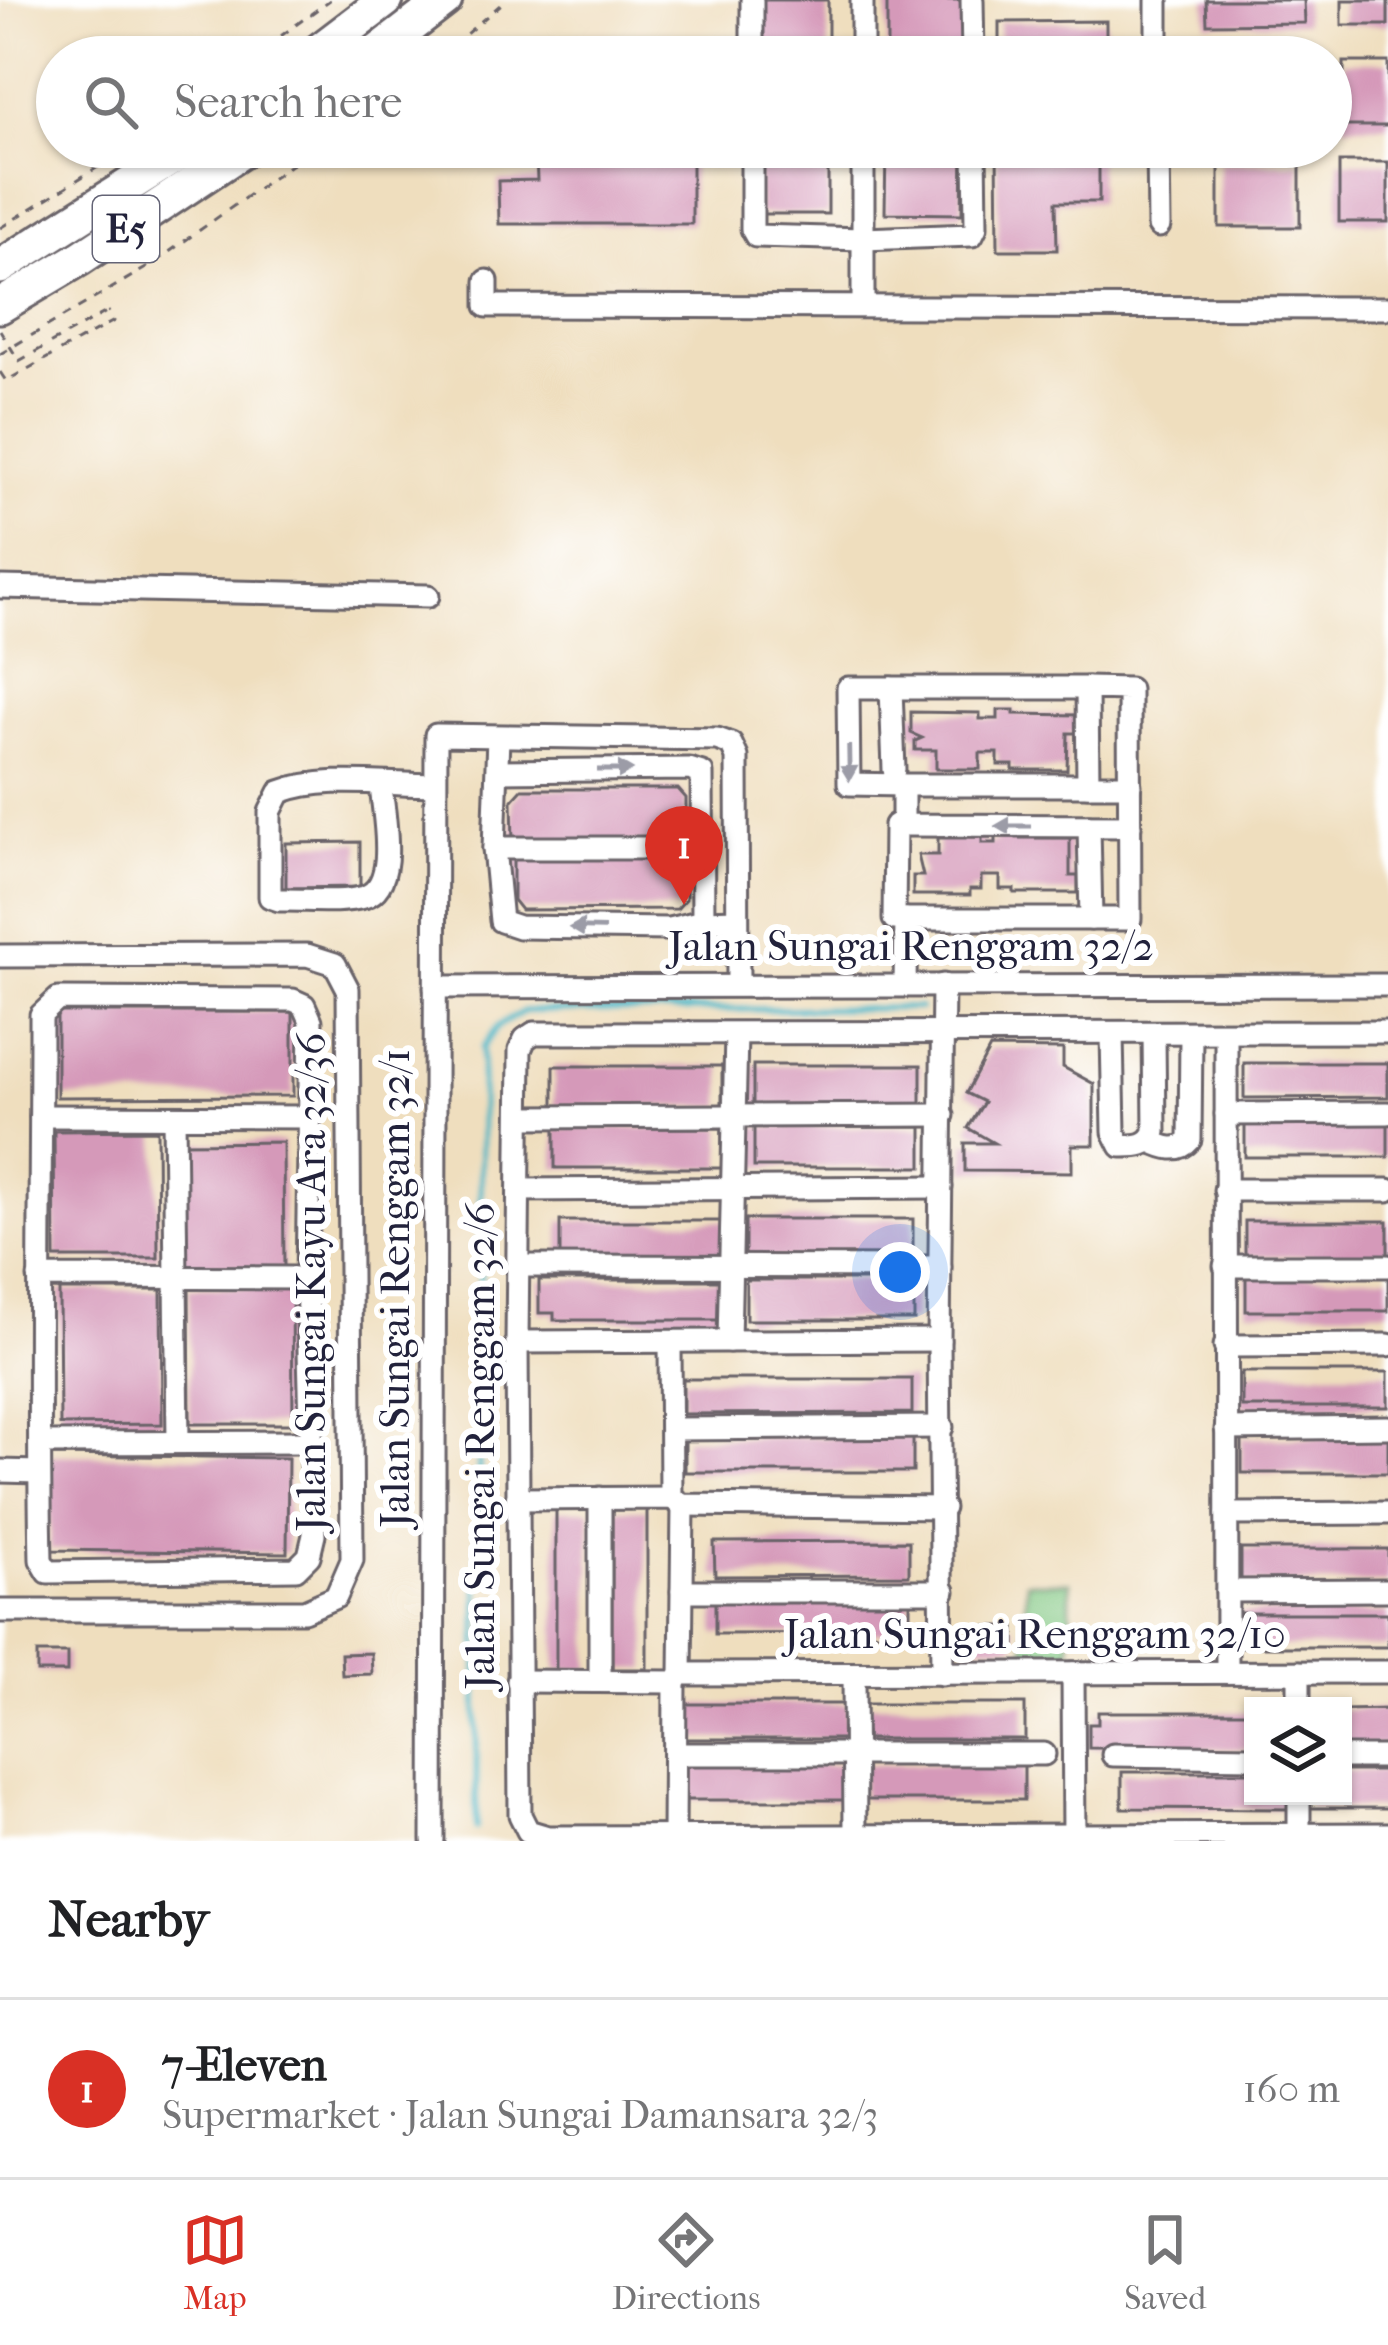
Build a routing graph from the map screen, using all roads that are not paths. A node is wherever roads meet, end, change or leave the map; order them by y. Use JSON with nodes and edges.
{"nodes":[{"id":1,"x":386,"y":0,"type":"edge"},
{"id":2,"x":445,"y":0,"type":"edge"},
{"id":3,"x":752,"y":0,"type":"edge"},
{"id":4,"x":862,"y":0,"type":"edge"},
{"id":5,"x":972,"y":0,"type":"edge"},
{"id":6,"x":1157,"y":0,"type":"edge"},
{"id":7,"x":339,"y":36,"type":"edge"},
{"id":8,"x":398,"y":36,"type":"edge"},
{"id":9,"x":752,"y":36,"type":"edge"},
{"id":10,"x":862,"y":36,"type":"edge"},
{"id":11,"x":973,"y":36,"type":"edge"},
{"id":12,"x":1157,"y":36,"type":"edge"},
{"id":13,"x":156,"y":168,"type":"edge"},
{"id":14,"x":217,"y":168,"type":"edge"},
{"id":15,"x":752,"y":168,"type":"edge"},
{"id":16,"x":862,"y":168,"type":"edge"},
{"id":17,"x":975,"y":168,"type":"edge"},
{"id":18,"x":1158,"y":168,"type":"edge"},
{"id":19,"x":1159,"y":226,"type":"dead end"},
{"id":20,"x":863,"y":239,"type":"junction"},
{"id":21,"x":0,"y":267,"type":"edge"},
{"id":22,"x":487,"y":281,"type":"dead end"},
{"id":23,"x":0,"y":306,"type":"edge"},
{"id":24,"x":863,"y":306,"type":"junction"},
{"id":25,"x":1388,"y":308,"type":"edge"},
{"id":26,"x":0,"y":587,"type":"edge"},
{"id":27,"x":428,"y":596,"type":"dead end"},
{"id":28,"x":891,"y":688,"type":"junction"},
{"id":29,"x":1087,"y":688,"type":"junction"},
{"id":30,"x":498,"y":737,"type":"junction"},
{"id":31,"x":499,"y":771,"type":"junction"},
{"id":32,"x":898,"y":778,"type":"junction"},
{"id":33,"x":381,"y":785,"type":"junction"},
{"id":34,"x":434,"y":785,"type":"junction"},
{"id":35,"x":1088,"y":785,"type":"junction"},
{"id":36,"x":1130,"y":785,"type":"junction"},
{"id":37,"x":896,"y":825,"type":"dead end"},
{"id":38,"x":1089,"y":826,"type":"junction"},
{"id":39,"x":1130,"y":826,"type":"junction"},
{"id":40,"x":494,"y":848,"type":"junction"},
{"id":41,"x":705,"y":848,"type":"junction"},
{"id":42,"x":906,"y":919,"type":"junction"},
{"id":43,"x":1090,"y":919,"type":"junction"},
{"id":44,"x":737,"y":920,"type":"junction"},
{"id":45,"x":703,"y":921,"type":"junction"},
{"id":46,"x":0,"y":956,"type":"edge"},
{"id":47,"x":738,"y":983,"type":"junction"},
{"id":48,"x":905,"y":984,"type":"junction"},
{"id":49,"x":943,"y":985,"type":"junction"},
{"id":50,"x":1388,"y":985,"type":"edge"},
{"id":51,"x":435,"y":987,"type":"junction"},
{"id":52,"x":1388,"y":1032,"type":"edge"},
{"id":53,"x":944,"y":1033,"type":"junction"},
{"id":54,"x":736,"y":1034,"type":"junction"},
{"id":55,"x":1112,"y":1034,"type":"junction"},
{"id":56,"x":1154,"y":1034,"type":"junction"},
{"id":57,"x":1191,"y":1034,"type":"junction"},
{"id":58,"x":1226,"y":1034,"type":"junction"},
{"id":59,"x":1388,"y":1113,"type":"edge"},
{"id":60,"x":1226,"y":1114,"type":"junction"},
{"id":61,"x":943,"y":1115,"type":"junction"},
{"id":62,"x":41,"y":1116,"type":"junction"},
{"id":63,"x":736,"y":1116,"type":"junction"},
{"id":64,"x":174,"y":1117,"type":"junction"},
{"id":65,"x":310,"y":1117,"type":"junction"},
{"id":66,"x":520,"y":1117,"type":"junction"},
{"id":67,"x":1151,"y":1141,"type":"junction"},
{"id":68,"x":730,"y":1187,"type":"junction"},
{"id":69,"x":941,"y":1187,"type":"junction"},
{"id":70,"x":519,"y":1190,"type":"junction"},
{"id":71,"x":1225,"y":1190,"type":"junction"},
{"id":72,"x":1388,"y":1190,"type":"edge"},
{"id":73,"x":517,"y":1266,"type":"junction"},
{"id":74,"x":1225,"y":1266,"type":"junction"},
{"id":75,"x":1388,"y":1266,"type":"edge"},
{"id":76,"x":940,"y":1267,"type":"junction"},
{"id":77,"x":730,"y":1268,"type":"junction"},
{"id":78,"x":39,"y":1277,"type":"junction"},
{"id":79,"x":307,"y":1278,"type":"junction"},
{"id":80,"x":175,"y":1279,"type":"junction"},
{"id":81,"x":939,"y":1340,"type":"junction"},
{"id":82,"x":729,"y":1341,"type":"junction"},
{"id":83,"x":517,"y":1342,"type":"junction"},
{"id":84,"x":670,"y":1342,"type":"junction"},
{"id":85,"x":1388,"y":1345,"type":"edge"},
{"id":86,"x":1225,"y":1346,"type":"junction"},
{"id":87,"x":942,"y":1426,"type":"junction"},
{"id":88,"x":1388,"y":1427,"type":"edge"},
{"id":89,"x":671,"y":1429,"type":"junction"},
{"id":90,"x":1226,"y":1429,"type":"junction"},
{"id":91,"x":178,"y":1442,"type":"junction"},
{"id":92,"x":311,"y":1442,"type":"junction"},
{"id":93,"x":40,"y":1443,"type":"junction"},
{"id":94,"x":0,"y":1472,"type":"edge"},
{"id":95,"x":39,"y":1472,"type":"junction"},
{"id":96,"x":600,"y":1498,"type":"junction"},
{"id":97,"x":517,"y":1499,"type":"junction"},
{"id":98,"x":677,"y":1502,"type":"junction"},
{"id":99,"x":943,"y":1508,"type":"junction"},
{"id":100,"x":1388,"y":1513,"type":"edge"},
{"id":101,"x":1227,"y":1514,"type":"junction"},
{"id":102,"x":1388,"y":1590,"type":"edge"},
{"id":103,"x":944,"y":1591,"type":"junction"},
{"id":104,"x":1227,"y":1591,"type":"junction"},
{"id":105,"x":682,"y":1592,"type":"junction"},
{"id":106,"x":0,"y":1611,"type":"edge"},
{"id":107,"x":1227,"y":1672,"type":"junction"},
{"id":108,"x":1299,"y":1672,"type":"junction"},
{"id":109,"x":1388,"y":1672,"type":"edge"},
{"id":110,"x":1073,"y":1673,"type":"junction"},
{"id":111,"x":854,"y":1674,"type":"junction"},
{"id":112,"x":942,"y":1674,"type":"junction"},
{"id":113,"x":678,"y":1678,"type":"junction"},
{"id":114,"x":518,"y":1681,"type":"junction"},
{"id":115,"x":600,"y":1682,"type":"junction"},
{"id":116,"x":1299,"y":1697,"type":"edge"},
{"id":117,"x":675,"y":1754,"type":"junction"},
{"id":118,"x":855,"y":1754,"type":"junction"},
{"id":119,"x":1044,"y":1754,"type":"dead end"},
{"id":120,"x":1113,"y":1755,"type":"dead end"},
{"id":121,"x":1388,"y":1756,"type":"edge"},
{"id":122,"x":1244,"y":1757,"type":"edge"},
{"id":123,"x":1352,"y":1757,"type":"edge"},
{"id":124,"x":1300,"y":1805,"type":"edge"},
{"id":125,"x":1300,"y":1834,"type":"junction"},
{"id":126,"x":1388,"y":1834,"type":"edge"},
{"id":127,"x":855,"y":1836,"type":"junction"},
{"id":128,"x":674,"y":1837,"type":"junction"},
{"id":129,"x":1074,"y":1838,"type":"edge"},
{"id":130,"x":433,"y":1841,"type":"edge"}],
"edges":[{"from":1,"to":7,"type":"highway"},
{"from":2,"to":8,"type":"highway"},
{"from":3,"to":9,"type":"street"},
{"from":4,"to":10,"type":"street"},
{"from":5,"to":11,"type":"street"},
{"from":6,"to":12,"type":"street"},
{"from":13,"to":21,"type":"highway","number":"E5"},
{"from":14,"to":23,"type":"highway","number":"E5"},
{"from":15,"to":20,"type":"street"},
{"from":16,"to":20,"type":"street"},
{"from":17,"to":20,"type":"street"},
{"from":18,"to":19,"type":"street"},
{"from":20,"to":24,"type":"street"},
{"from":22,"to":24,"type":"street"},
{"from":24,"to":25,"type":"street"},
{"from":26,"to":27,"type":"street"},
{"from":28,"to":29,"type":"street"},
{"from":28,"to":32,"type":"street"},
{"from":28,"to":32,"type":"street","one_way":true},
{"from":29,"to":35,"type":"street"},
{"from":29,"to":36,"type":"street"},
{"from":30,"to":31,"type":"street"},
{"from":30,"to":34,"type":"street","name":"Jalan Sungai Renggam 32/1"},
{"from":30,"to":44,"type":"street"},
{"from":31,"to":40,"type":"street"},
{"from":31,"to":41,"type":"street","one_way":true},
{"from":32,"to":35,"type":"street"},
{"from":38,"to":32,"type":"street","one_way":true},
{"from":33,"to":33,"type":"street"},
{"from":33,"to":34,"type":"street"},
{"from":34,"to":51,"type":"street","name":"Jalan Sungai Renggam 32/1"},
{"from":35,"to":36,"type":"street"},
{"from":36,"to":39,"type":"street"},
{"from":37,"to":42,"type":"street"},
{"from":38,"to":39,"type":"street"},
{"from":38,"to":43,"type":"street"},
{"from":39,"to":43,"type":"street"},
{"from":40,"to":41,"type":"street"},
{"from":45,"to":40,"type":"street","one_way":true},
{"from":41,"to":45,"type":"street"},
{"from":42,"to":43,"type":"street"},
{"from":42,"to":48,"type":"street"},
{"from":44,"to":45,"type":"street"},
{"from":44,"to":47,"type":"street"},
{"from":46,"to":106,"type":"street","name":"Jalan Sungai Kayu Ara 32/36"},
{"from":47,"to":48,"type":"street","name":"Jalan Sungai Renggam 32/2"},
{"from":47,"to":51,"type":"street","name":"Jalan Sungai Renggam 32/2"},
{"from":48,"to":49,"type":"street","name":"Jalan Sungai Renggam 32/2"},
{"from":49,"to":50,"type":"street","name":"Jalan Sungai Renggam 32/2"},
{"from":49,"to":53,"type":"street"},
{"from":51,"to":130,"type":"street","name":"Jalan Sungai Renggam 32/1"},
{"from":52,"to":58,"type":"street"},
{"from":53,"to":54,"type":"street"},
{"from":53,"to":55,"type":"street"},
{"from":53,"to":61,"type":"street"},
{"from":54,"to":63,"type":"street"},
{"from":54,"to":66,"type":"street","name":"Jalan Sungai Renggam 32/6"},
{"from":55,"to":56,"type":"street"},
{"from":55,"to":67,"type":"street"},
{"from":56,"to":57,"type":"street"},
{"from":56,"to":67,"type":"street"},
{"from":57,"to":58,"type":"street"},
{"from":57,"to":67,"type":"street"},
{"from":58,"to":60,"type":"street"},
{"from":59,"to":60,"type":"street"},
{"from":60,"to":71,"type":"street"},
{"from":61,"to":63,"type":"street"},
{"from":61,"to":69,"type":"street"},
{"from":62,"to":64,"type":"street"},
{"from":62,"to":65,"type":"street"},
{"from":62,"to":78,"type":"street"},
{"from":63,"to":66,"type":"street"},
{"from":63,"to":68,"type":"street"},
{"from":64,"to":65,"type":"street"},
{"from":64,"to":80,"type":"street"},
{"from":65,"to":79,"type":"street"},
{"from":66,"to":70,"type":"street","name":"Jalan Sungai Renggam 32/6"},
{"from":68,"to":69,"type":"street"},
{"from":68,"to":70,"type":"street"},
{"from":68,"to":77,"type":"street"},
{"from":69,"to":76,"type":"street"},
{"from":70,"to":73,"type":"street","name":"Jalan Sungai Renggam 32/6"},
{"from":71,"to":72,"type":"street"},
{"from":71,"to":74,"type":"street"},
{"from":73,"to":77,"type":"street"},
{"from":73,"to":83,"type":"street","name":"Jalan Sungai Renggam 32/6"},
{"from":74,"to":75,"type":"street"},
{"from":74,"to":86,"type":"street"},
{"from":76,"to":77,"type":"street"},
{"from":76,"to":81,"type":"street"},
{"from":77,"to":82,"type":"street"},
{"from":78,"to":80,"type":"street"},
{"from":78,"to":93,"type":"street"},
{"from":79,"to":80,"type":"street"},
{"from":79,"to":92,"type":"street"},
{"from":80,"to":91,"type":"street"},
{"from":81,"to":82,"type":"street"},
{"from":81,"to":87,"type":"street"},
{"from":82,"to":84,"type":"street"},
{"from":83,"to":84,"type":"street"},
{"from":83,"to":97,"type":"street","name":"Jalan Sungai Renggam 32/6"},
{"from":84,"to":89,"type":"street"},
{"from":85,"to":86,"type":"street"},
{"from":86,"to":90,"type":"street"},
{"from":87,"to":89,"type":"street"},
{"from":87,"to":99,"type":"street"},
{"from":88,"to":90,"type":"street"},
{"from":89,"to":98,"type":"street"},
{"from":90,"to":101,"type":"street"},
{"from":91,"to":92,"type":"street"},
{"from":91,"to":93,"type":"street"},
{"from":92,"to":95,"type":"street"},
{"from":93,"to":95,"type":"street"},
{"from":94,"to":95,"type":"street"},
{"from":96,"to":97,"type":"street"},
{"from":96,"to":98,"type":"street"},
{"from":96,"to":115,"type":"street"},
{"from":97,"to":114,"type":"street","name":"Jalan Sungai Renggam 32/6"},
{"from":98,"to":99,"type":"street"},
{"from":98,"to":105,"type":"street"},
{"from":99,"to":103,"type":"street"},
{"from":100,"to":101,"type":"street"},
{"from":101,"to":104,"type":"street"},
{"from":102,"to":104,"type":"street"},
{"from":103,"to":105,"type":"street"},
{"from":103,"to":112,"type":"street"},
{"from":104,"to":107,"type":"street"},
{"from":105,"to":113,"type":"street"},
{"from":107,"to":108,"type":"street","name":"Jalan Sungai Renggam 32/10"},
{"from":107,"to":110,"type":"street","name":"Jalan Sungai Renggam 32/10"},
{"from":108,"to":109,"type":"street","name":"Jalan Sungai Renggam 32/10"},
{"from":108,"to":116,"type":"street"},
{"from":110,"to":112,"type":"street","name":"Jalan Sungai Renggam 32/10"},
{"from":110,"to":129,"type":"street"},
{"from":111,"to":112,"type":"street","name":"Jalan Sungai Renggam 32/10"},
{"from":111,"to":113,"type":"street","name":"Jalan Sungai Renggam 32/10"},
{"from":111,"to":118,"type":"street"},
{"from":113,"to":115,"type":"street","name":"Jalan Sungai Renggam 32/10"},
{"from":113,"to":117,"type":"street"},
{"from":114,"to":115,"type":"street","name":"Jalan Sungai Renggam 32/10"},
{"from":114,"to":128,"type":"street","name":"Jalan Sungai Renggam 32/6"},
{"from":117,"to":118,"type":"street"},
{"from":117,"to":128,"type":"street"},
{"from":118,"to":119,"type":"street"},
{"from":118,"to":127,"type":"street"},
{"from":120,"to":122,"type":"street"},
{"from":121,"to":123,"type":"street"},
{"from":124,"to":125,"type":"street"},
{"from":125,"to":126,"type":"street"},
{"from":125,"to":129,"type":"street"},
{"from":127,"to":128,"type":"street"},
{"from":127,"to":129,"type":"street"}]}
